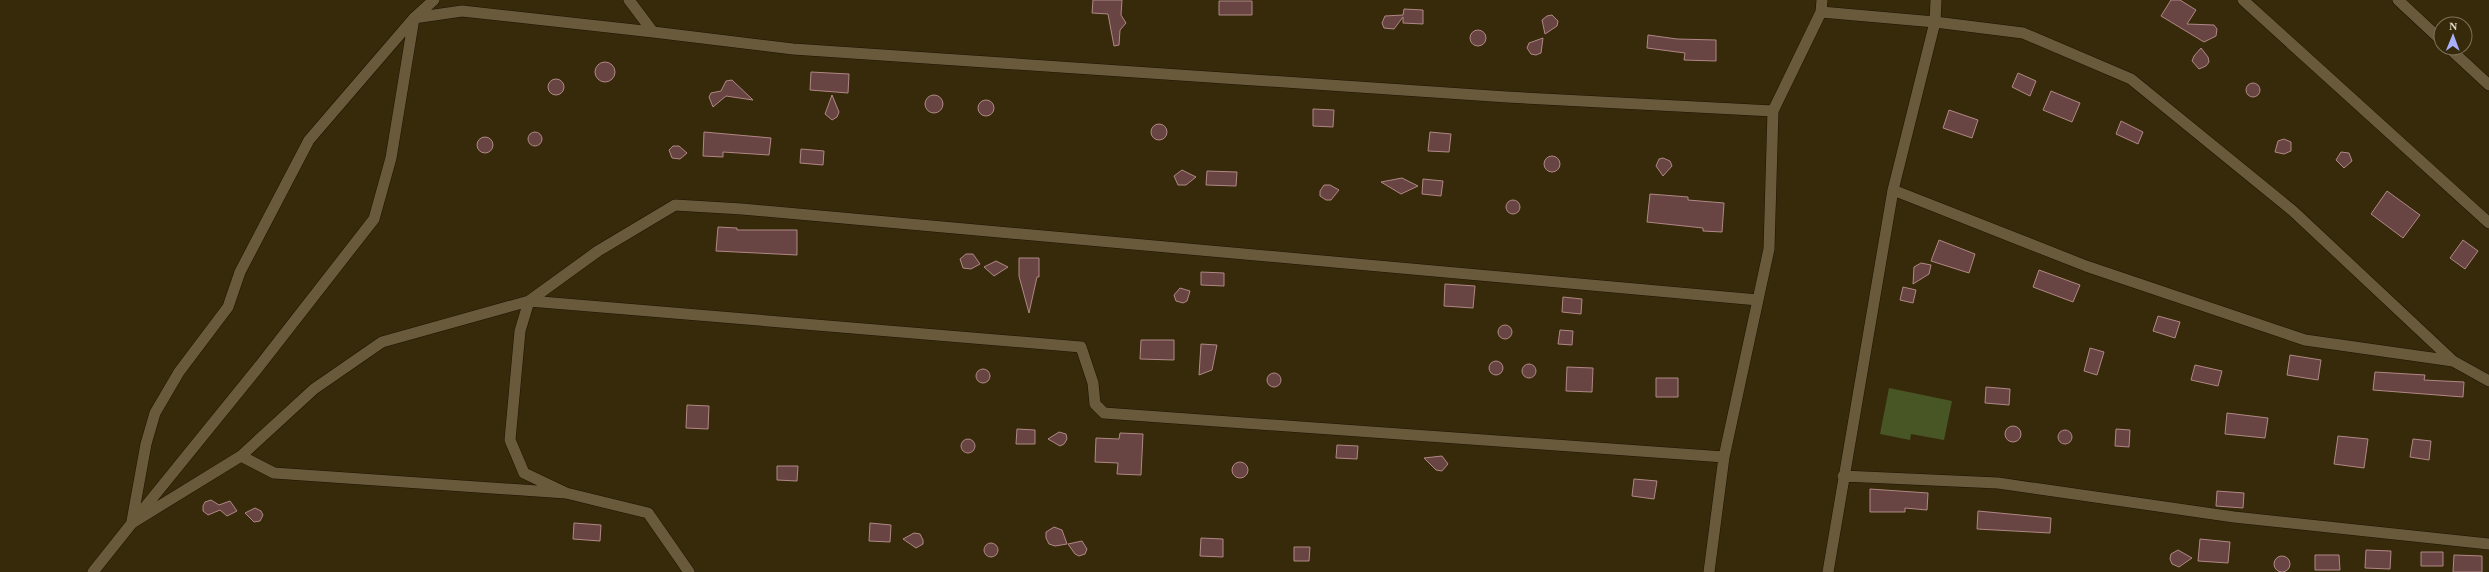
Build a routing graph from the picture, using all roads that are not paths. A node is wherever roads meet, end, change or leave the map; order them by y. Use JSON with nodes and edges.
{"nodes":[{"id":1,"x":434,"y":0,"type":"edge"},
{"id":2,"x":629,"y":0,"type":"edge"},
{"id":3,"x":1822,"y":0,"type":"edge"},
{"id":4,"x":1936,"y":0,"type":"edge"},
{"id":5,"x":2243,"y":0,"type":"edge"},
{"id":6,"x":2398,"y":0,"type":"edge"},
{"id":7,"x":1821,"y":12,"type":"junction"},
{"id":8,"x":414,"y":18,"type":"junction"},
{"id":9,"x":1934,"y":22,"type":"junction"},
{"id":10,"x":653,"y":32,"type":"junction"},
{"id":11,"x":2433,"y":33,"type":"edge"},
{"id":12,"x":2458,"y":56,"type":"edge"},
{"id":13,"x":2489,"y":85,"type":"edge"},
{"id":14,"x":1773,"y":111,"type":"junction"},
{"id":15,"x":1892,"y":190,"type":"junction"},
{"id":16,"x":2489,"y":222,"type":"edge"},
{"id":17,"x":1758,"y":300,"type":"junction"},
{"id":18,"x":529,"y":302,"type":"junction"},
{"id":19,"x":2453,"y":361,"type":"junction"},
{"id":20,"x":2489,"y":381,"type":"edge"},
{"id":21,"x":241,"y":456,"type":"junction"},
{"id":22,"x":1724,"y":457,"type":"junction"},
{"id":23,"x":1843,"y":476,"type":"junction"},
{"id":24,"x":566,"y":493,"type":"junction"},
{"id":25,"x":132,"y":523,"type":"junction"},
{"id":26,"x":2489,"y":544,"type":"edge"},
{"id":27,"x":93,"y":572,"type":"edge"},
{"id":28,"x":689,"y":572,"type":"edge"},
{"id":29,"x":1710,"y":572,"type":"edge"},
{"id":30,"x":1828,"y":572,"type":"edge"}],
"edges":[{"from":1,"to":8,"type":"street"},
{"from":2,"to":10,"type":"street"},
{"from":3,"to":7,"type":"street"},
{"from":4,"to":9,"type":"street"},
{"from":5,"to":16,"type":"street"},
{"from":6,"to":11,"type":"street"},
{"from":7,"to":9,"type":"street"},
{"from":7,"to":14,"type":"street"},
{"from":8,"to":10,"type":"street"},
{"from":8,"to":25,"type":"street"},
{"from":8,"to":25,"type":"street"},
{"from":9,"to":15,"type":"street"},
{"from":9,"to":19,"type":"street"},
{"from":10,"to":14,"type":"street"},
{"from":12,"to":13,"type":"street"},
{"from":14,"to":17,"type":"street"},
{"from":15,"to":19,"type":"street"},
{"from":15,"to":23,"type":"street"},
{"from":17,"to":18,"type":"street"},
{"from":17,"to":22,"type":"street"},
{"from":18,"to":21,"type":"street"},
{"from":18,"to":22,"type":"street"},
{"from":18,"to":24,"type":"street"},
{"from":19,"to":20,"type":"street"},
{"from":21,"to":24,"type":"street"},
{"from":21,"to":25,"type":"street"},
{"from":22,"to":29,"type":"street"},
{"from":23,"to":26,"type":"street"},
{"from":23,"to":30,"type":"street"},
{"from":24,"to":28,"type":"street"},
{"from":25,"to":27,"type":"street"}]}
